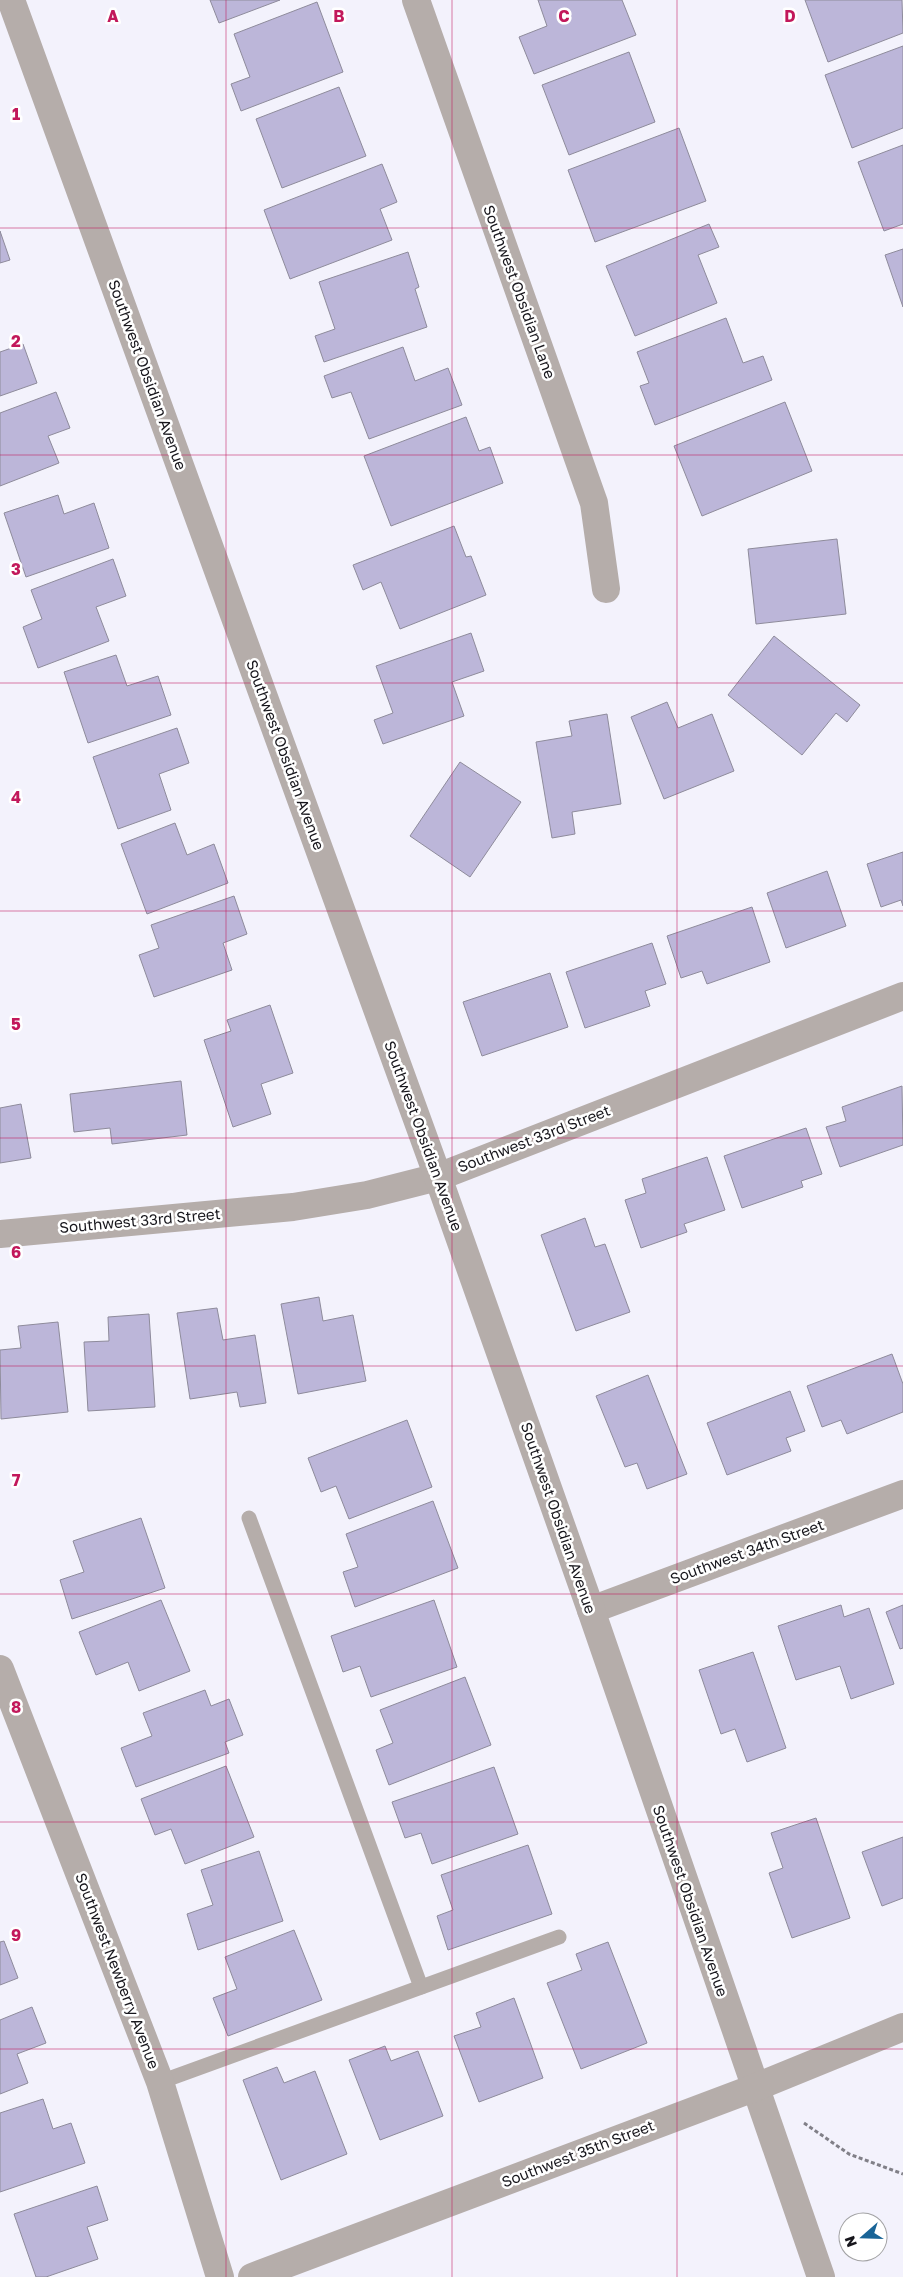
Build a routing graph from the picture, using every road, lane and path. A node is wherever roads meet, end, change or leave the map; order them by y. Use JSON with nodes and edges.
{"nodes":[{"id":1,"x":11,"y":0,"type":"edge"},
{"id":2,"x":416,"y":0,"type":"edge"},
{"id":3,"x":606,"y":589,"type":"dead end"},
{"id":4,"x":903,"y":996,"type":"edge"},
{"id":5,"x":438,"y":1176,"type":"junction"},
{"id":6,"x":0,"y":1234,"type":"edge"},
{"id":7,"x":903,"y":1494,"type":"edge"},
{"id":8,"x":249,"y":1518,"type":"dead end"},
{"id":9,"x":591,"y":1610,"type":"junction"},
{"id":10,"x":0,"y":1670,"type":"edge"},
{"id":11,"x":559,"y":1937,"type":"dead end"},
{"id":12,"x":422,"y":1987,"type":"junction"},
{"id":13,"x":903,"y":2027,"type":"edge"},
{"id":14,"x":160,"y":2082,"type":"junction"},
{"id":15,"x":754,"y":2088,"type":"junction"},
{"id":16,"x":801,"y":2121,"type":"dead end"},
{"id":17,"x":903,"y":2174,"type":"edge"},
{"id":18,"x":220,"y":2277,"type":"edge"},
{"id":19,"x":252,"y":2277,"type":"edge"},
{"id":20,"x":821,"y":2277,"type":"edge"}],
"edges":[{"from":1,"to":5,"type":"street","name":"Southwest Obsidian Avenue"},
{"from":2,"to":3,"type":"street","name":"Southwest Obsidian Lane"},
{"from":4,"to":5,"type":"street","name":"Southwest 33rd Street"},
{"from":5,"to":6,"type":"street","name":"Southwest 33rd Street"},
{"from":5,"to":9,"type":"street","name":"Southwest Obsidian Avenue"},
{"from":7,"to":9,"type":"street","name":"Southwest 34th Street"},
{"from":8,"to":12,"type":"lane"},
{"from":9,"to":15,"type":"street","name":"Southwest Obsidian Avenue"},
{"from":10,"to":14,"type":"street","name":"Southwest Newberry Avenue"},
{"from":11,"to":12,"type":"lane"},
{"from":12,"to":14,"type":"lane"},
{"from":13,"to":15,"type":"street","name":"Southwest 35th Street"},
{"from":14,"to":18,"type":"street","name":"Southwest Newberry Avenue"},
{"from":15,"to":19,"type":"street","name":"Southwest 35th Street"},
{"from":15,"to":20,"type":"street","name":"Southwest Obsidian Avenue"},
{"from":16,"to":17,"type":"path"}]}
